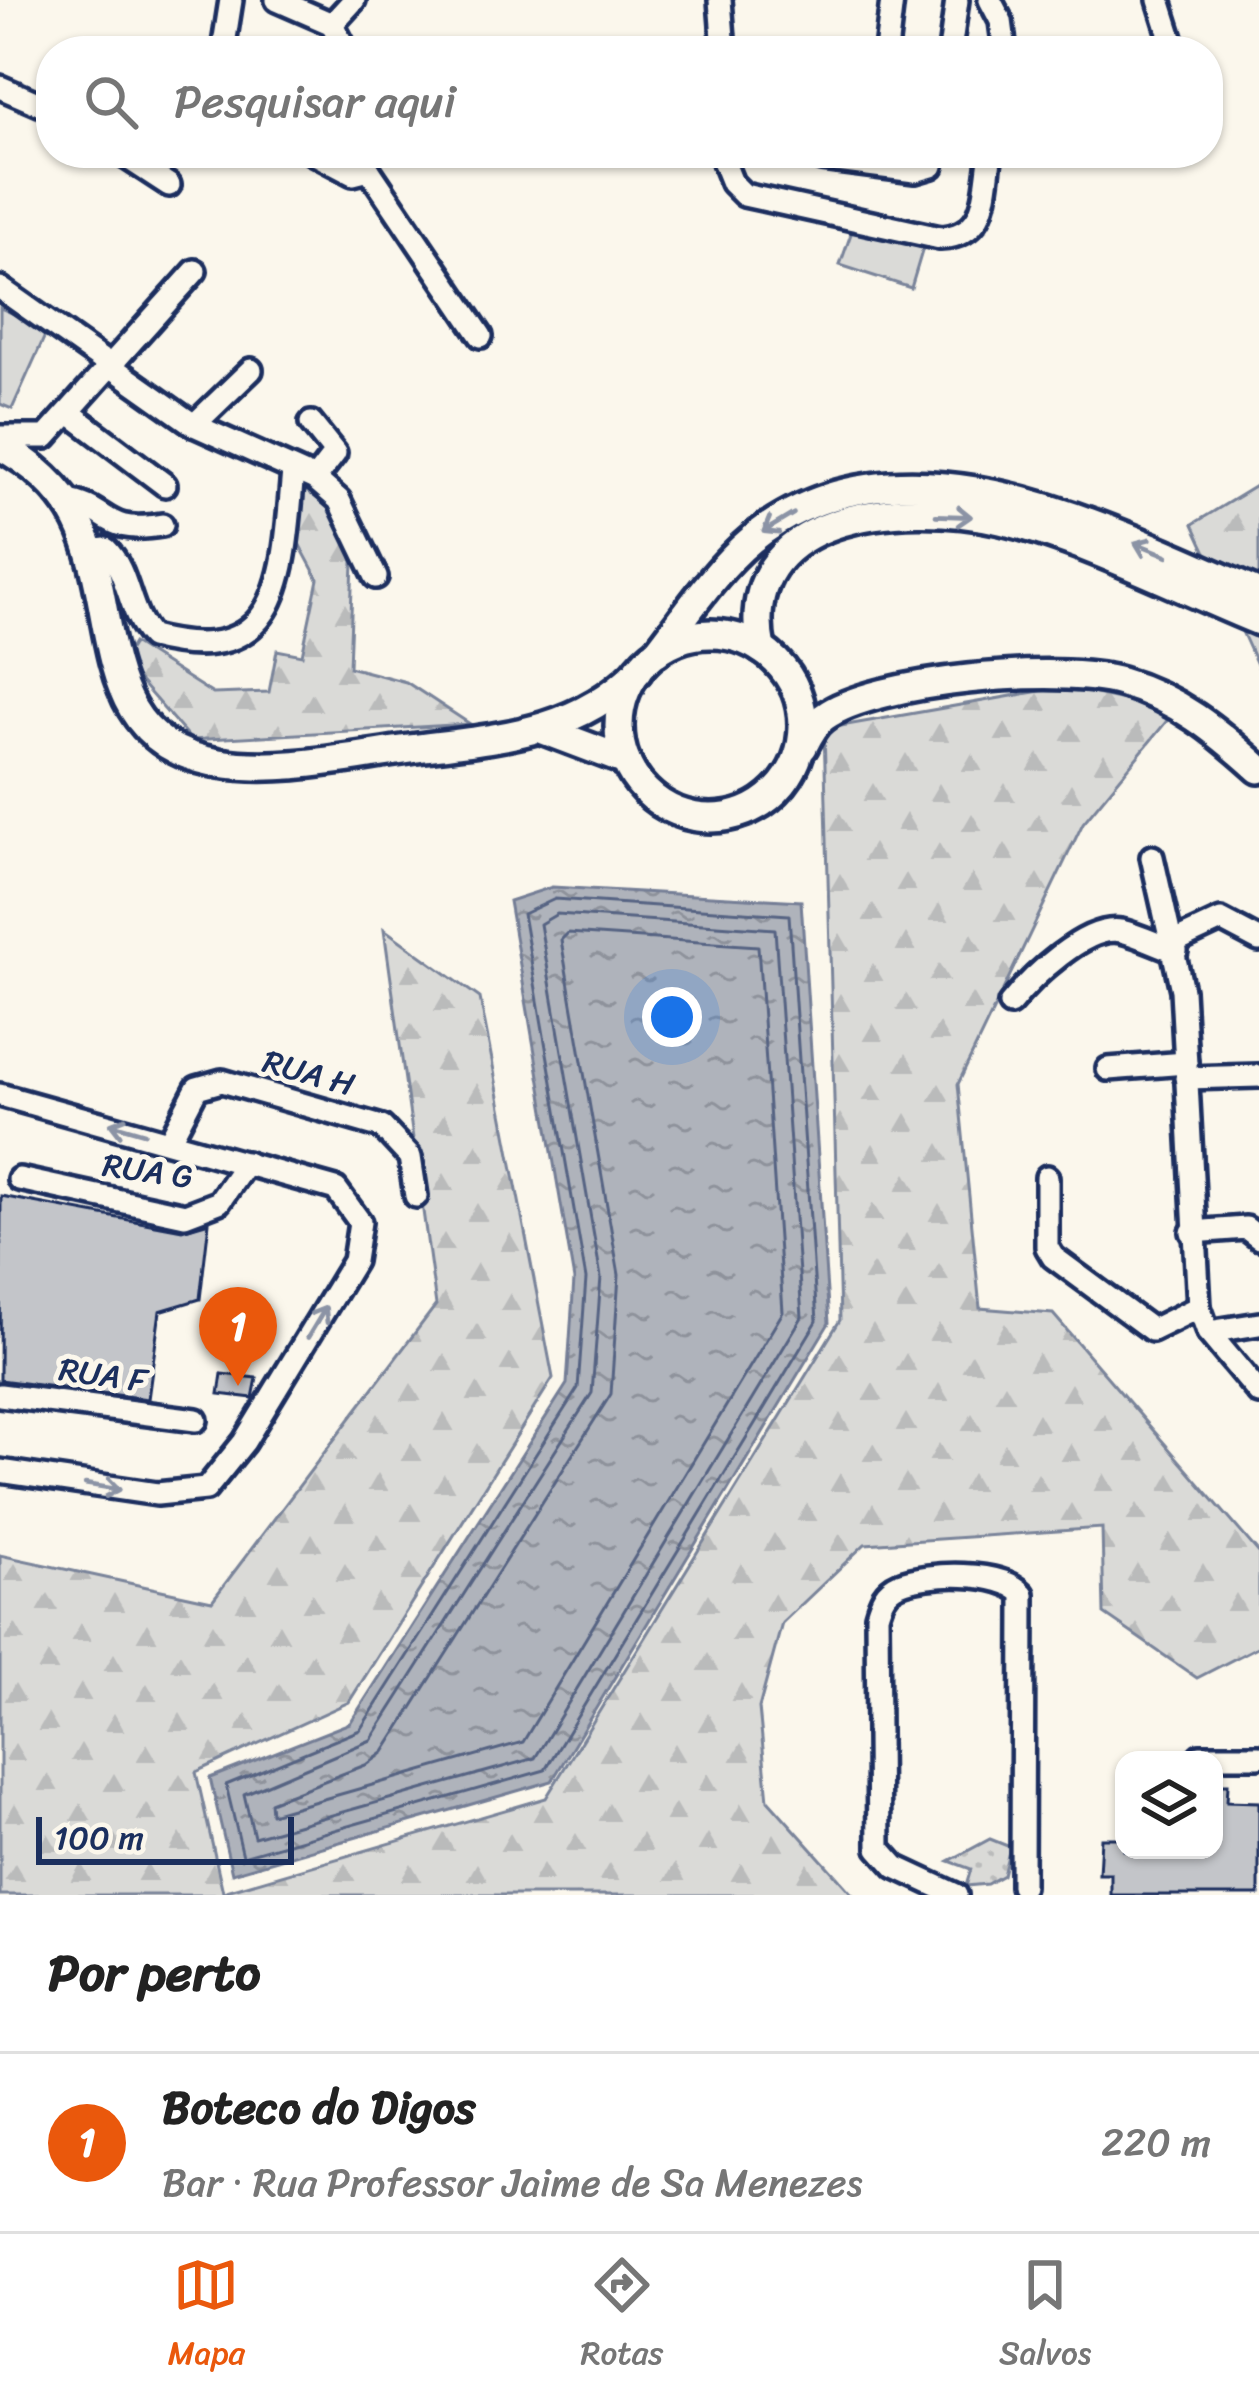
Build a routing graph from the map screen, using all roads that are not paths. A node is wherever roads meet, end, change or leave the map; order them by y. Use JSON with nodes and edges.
{"nodes":[{"id":1,"x":231,"y":0,"type":"edge"},
{"id":2,"x":277,"y":0,"type":"edge"},
{"id":3,"x":354,"y":0,"type":"edge"},
{"id":4,"x":720,"y":0,"type":"edge"},
{"id":5,"x":892,"y":0,"type":"edge"},
{"id":6,"x":957,"y":0,"type":"edge"},
{"id":7,"x":990,"y":0,"type":"edge"},
{"id":8,"x":1159,"y":0,"type":"edge"},
{"id":9,"x":332,"y":24,"type":"junction"},
{"id":10,"x":225,"y":36,"type":"edge"},
{"id":11,"x":338,"y":36,"type":"edge"},
{"id":12,"x":723,"y":36,"type":"edge"},
{"id":13,"x":888,"y":36,"type":"edge"},
{"id":14,"x":952,"y":36,"type":"edge"},
{"id":15,"x":1004,"y":36,"type":"edge"},
{"id":16,"x":1170,"y":36,"type":"edge"},
{"id":17,"x":0,"y":87,"type":"edge"},
{"id":18,"x":36,"y":103,"type":"edge"},
{"id":19,"x":144,"y":168,"type":"edge"},
{"id":20,"x":375,"y":168,"type":"edge"},
{"id":21,"x":726,"y":168,"type":"edge"},
{"id":22,"x":890,"y":168,"type":"edge"},
{"id":23,"x":925,"y":168,"type":"edge"},
{"id":24,"x":988,"y":168,"type":"edge"},
{"id":25,"x":169,"y":185,"type":"dead end"},
{"id":26,"x":196,"y":271,"type":"dead end"},
{"id":27,"x":0,"y":288,"type":"edge"},
{"id":28,"x":481,"y":336,"type":"dead end"},
{"id":29,"x":109,"y":368,"type":"junction"},
{"id":30,"x":251,"y":370,"type":"dead end"},
{"id":31,"x":71,"y":413,"type":"junction"},
{"id":32,"x":311,"y":423,"type":"dead end"},
{"id":33,"x":194,"y":425,"type":"junction"},
{"id":34,"x":0,"y":442,"type":"edge"},
{"id":35,"x":292,"y":471,"type":"junction"},
{"id":36,"x":315,"y":479,"type":"junction"},
{"id":37,"x":165,"y":485,"type":"dead end"},
{"id":38,"x":64,"y":500,"type":"junction"},
{"id":39,"x":162,"y":525,"type":"dead end"},
{"id":40,"x":90,"y":551,"type":"junction"},
{"id":41,"x":376,"y":577,"type":"dead end"},
{"id":42,"x":1259,"y":593,"type":"edge"},
{"id":43,"x":1259,"y":622,"type":"edge"},
{"id":44,"x":761,"y":649,"type":"junction"},
{"id":45,"x":647,"y":662,"type":"junction"},
{"id":46,"x":784,"y":670,"type":"junction"},
{"id":47,"x":875,"y":697,"type":"junction"},
{"id":48,"x":544,"y":730,"type":"junction"},
{"id":49,"x":801,"y":751,"type":"junction"},
{"id":50,"x":626,"y":761,"type":"junction"},
{"id":51,"x":1259,"y":770,"type":"edge"},
{"id":52,"x":1152,"y":857,"type":"dead end"},
{"id":53,"x":1259,"y":940,"type":"edge"},
{"id":54,"x":1175,"y":947,"type":"junction"},
{"id":55,"x":1010,"y":1004,"type":"dead end"},
{"id":56,"x":1108,"y":1069,"type":"dead end"},
{"id":57,"x":1186,"y":1071,"type":"junction"},
{"id":58,"x":1259,"y":1076,"type":"edge"},
{"id":59,"x":0,"y":1094,"type":"edge"},
{"id":60,"x":170,"y":1140,"type":"junction"},
{"id":61,"x":246,"y":1163,"type":"junction"},
{"id":62,"x":1046,"y":1177,"type":"dead end"},
{"id":63,"x":20,"y":1179,"type":"dead end"},
{"id":64,"x":416,"y":1196,"type":"dead end"},
{"id":65,"x":1192,"y":1232,"type":"junction"},
{"id":66,"x":1259,"y":1238,"type":"edge"},
{"id":67,"x":1199,"y":1307,"type":"junction"},
{"id":68,"x":1259,"y":1324,"type":"edge"},
{"id":69,"x":1208,"y":1332,"type":"junction"},
{"id":70,"x":1259,"y":1393,"type":"edge"},
{"id":71,"x":0,"y":1395,"type":"edge"},
{"id":72,"x":196,"y":1420,"type":"dead end"},
{"id":73,"x":0,"y":1471,"type":"edge"},
{"id":74,"x":1223,"y":1756,"type":"edge"},
{"id":75,"x":1259,"y":1756,"type":"edge"},
{"id":76,"x":1019,"y":1892,"type":"edge"},
{"id":77,"x":956,"y":1895,"type":"edge"}],
"edges":[{"from":1,"to":10,"type":"street"},
{"from":2,"to":9,"type":"street"},
{"from":3,"to":9,"type":"street"},
{"from":4,"to":12,"type":"street"},
{"from":5,"to":13,"type":"street"},
{"from":6,"to":14,"type":"street"},
{"from":7,"to":15,"type":"street"},
{"from":8,"to":16,"type":"street"},
{"from":9,"to":11,"type":"street"},
{"from":17,"to":18,"type":"street"},
{"from":19,"to":25,"type":"street"},
{"from":20,"to":28,"type":"street"},
{"from":21,"to":24,"type":"street"},
{"from":22,"to":23,"type":"street"},
{"from":26,"to":29,"type":"street"},
{"from":27,"to":29,"type":"street"},
{"from":29,"to":31,"type":"street"},
{"from":29,"to":33,"type":"street"},
{"from":30,"to":33,"type":"street"},
{"from":31,"to":34,"type":"street"},
{"from":31,"to":37,"type":"street"},
{"from":32,"to":36,"type":"street"},
{"from":33,"to":35,"type":"street"},
{"from":34,"to":38,"type":"main road"},
{"from":35,"to":36,"type":"street"},
{"from":35,"to":40,"type":"street"},
{"from":36,"to":41,"type":"street"},
{"from":38,"to":39,"type":"street"},
{"from":38,"to":40,"type":"main road"},
{"from":40,"to":48,"type":"main road"},
{"from":42,"to":45,"type":"main road","one_way":true},
{"from":44,"to":43,"type":"main road","one_way":true},
{"from":44,"to":45,"type":"main road"},
{"from":44,"to":46,"type":"main road"},
{"from":45,"to":48,"type":"main road"},
{"from":45,"to":50,"type":"main road"},
{"from":46,"to":47,"type":"main road"},
{"from":46,"to":49,"type":"main road"},
{"from":47,"to":49,"type":"main road"},
{"from":47,"to":51,"type":"main road"},
{"from":48,"to":50,"type":"main road"},
{"from":49,"to":50,"type":"main road"},
{"from":52,"to":54,"type":"street"},
{"from":53,"to":54,"type":"street"},
{"from":54,"to":55,"type":"street"},
{"from":54,"to":57,"type":"street"},
{"from":56,"to":57,"type":"street"},
{"from":57,"to":58,"type":"street"},
{"from":57,"to":65,"type":"street"},
{"from":60,"to":59,"type":"street","one_way":true},
{"from":60,"to":61,"type":"street"},
{"from":60,"to":64,"type":"street","name":"RUA H"},
{"from":61,"to":63,"type":"street","name":"RUA G"},
{"from":73,"to":61,"type":"street","one_way":true},
{"from":62,"to":67,"type":"street"},
{"from":65,"to":66,"type":"street"},
{"from":65,"to":67,"type":"street"},
{"from":67,"to":69,"type":"street"},
{"from":68,"to":69,"type":"street"},
{"from":69,"to":70,"type":"street"},
{"from":71,"to":72,"type":"street","name":"RUA F"},
{"from":74,"to":75,"type":"street"},
{"from":76,"to":77,"type":"street"}]}
